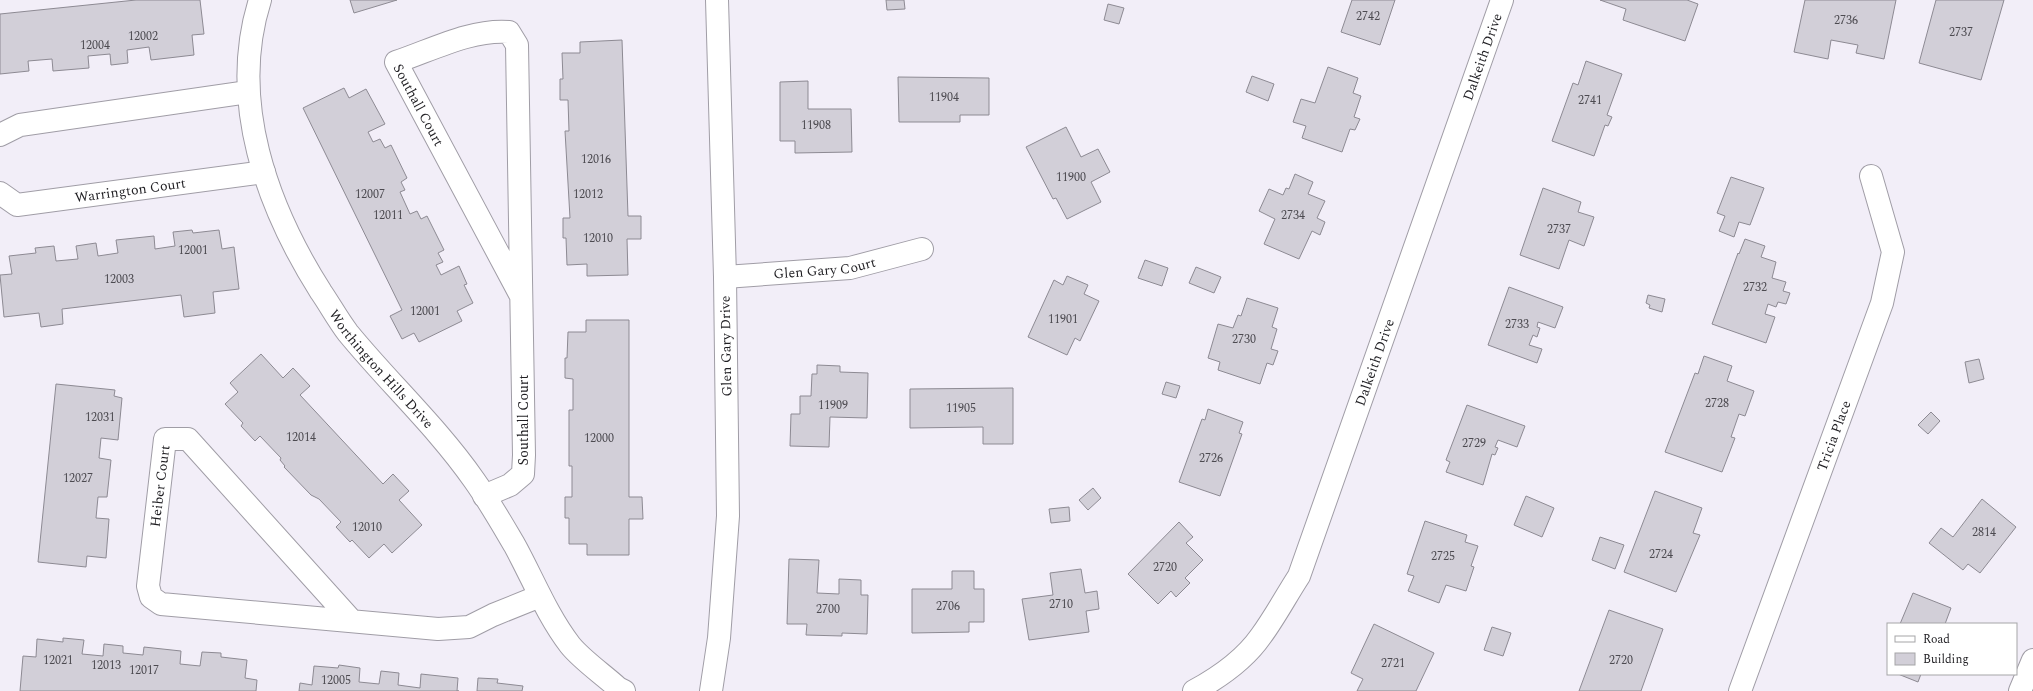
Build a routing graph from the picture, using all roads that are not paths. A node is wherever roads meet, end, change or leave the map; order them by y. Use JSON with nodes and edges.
{"nodes":[{"id":1,"x":260,"y":0,"type":"edge"},
{"id":2,"x":718,"y":0,"type":"edge"},
{"id":3,"x":1502,"y":0,"type":"edge"},
{"id":4,"x":248,"y":92,"type":"junction"},
{"id":5,"x":0,"y":135,"type":"edge"},
{"id":6,"x":264,"y":172,"type":"junction"},
{"id":7,"x":1871,"y":176,"type":"dead end"},
{"id":8,"x":0,"y":193,"type":"edge"},
{"id":9,"x":922,"y":249,"type":"dead end"},
{"id":10,"x":725,"y":277,"type":"junction"},
{"id":11,"x":521,"y":296,"type":"junction"},
{"id":12,"x":484,"y":496,"type":"junction"},
{"id":13,"x":540,"y":596,"type":"junction"},
{"id":14,"x":352,"y":621,"type":"junction"},
{"id":15,"x":2033,"y":660,"type":"edge"},
{"id":16,"x":624,"y":691,"type":"edge"},
{"id":17,"x":711,"y":691,"type":"edge"},
{"id":18,"x":1194,"y":691,"type":"edge"},
{"id":19,"x":1740,"y":691,"type":"edge"},
{"id":20,"x":2020,"y":691,"type":"edge"}],
"edges":[{"from":1,"to":4,"type":"street","name":"Worthington Hills Drive"},
{"from":2,"to":10,"type":"street","name":"Glen Gary Drive"},
{"from":3,"to":18,"type":"street","name":"Dalkeith Drive"},
{"from":4,"to":5,"type":"street"},
{"from":4,"to":6,"type":"street","name":"Worthington Hills Drive"},
{"from":6,"to":8,"type":"street","name":"Warrington Court"},
{"from":6,"to":12,"type":"street","name":"Worthington Hills Drive"},
{"from":7,"to":19,"type":"street","name":"Tricia Place"},
{"from":9,"to":10,"type":"street","name":"Glen Gary Court"},
{"from":10,"to":17,"type":"street","name":"Glen Gary Drive"},
{"from":11,"to":11,"type":"street","name":"Southall Court"},
{"from":11,"to":12,"type":"street","name":"Southall Court"},
{"from":12,"to":13,"type":"street","name":"Worthington Hills Drive"},
{"from":13,"to":14,"type":"street","name":"Heiber Court"},
{"from":13,"to":16,"type":"street","name":"Worthington Hills Drive"},
{"from":14,"to":14,"type":"street","name":"Heiber Court"},
{"from":15,"to":20,"type":"street"}]}
